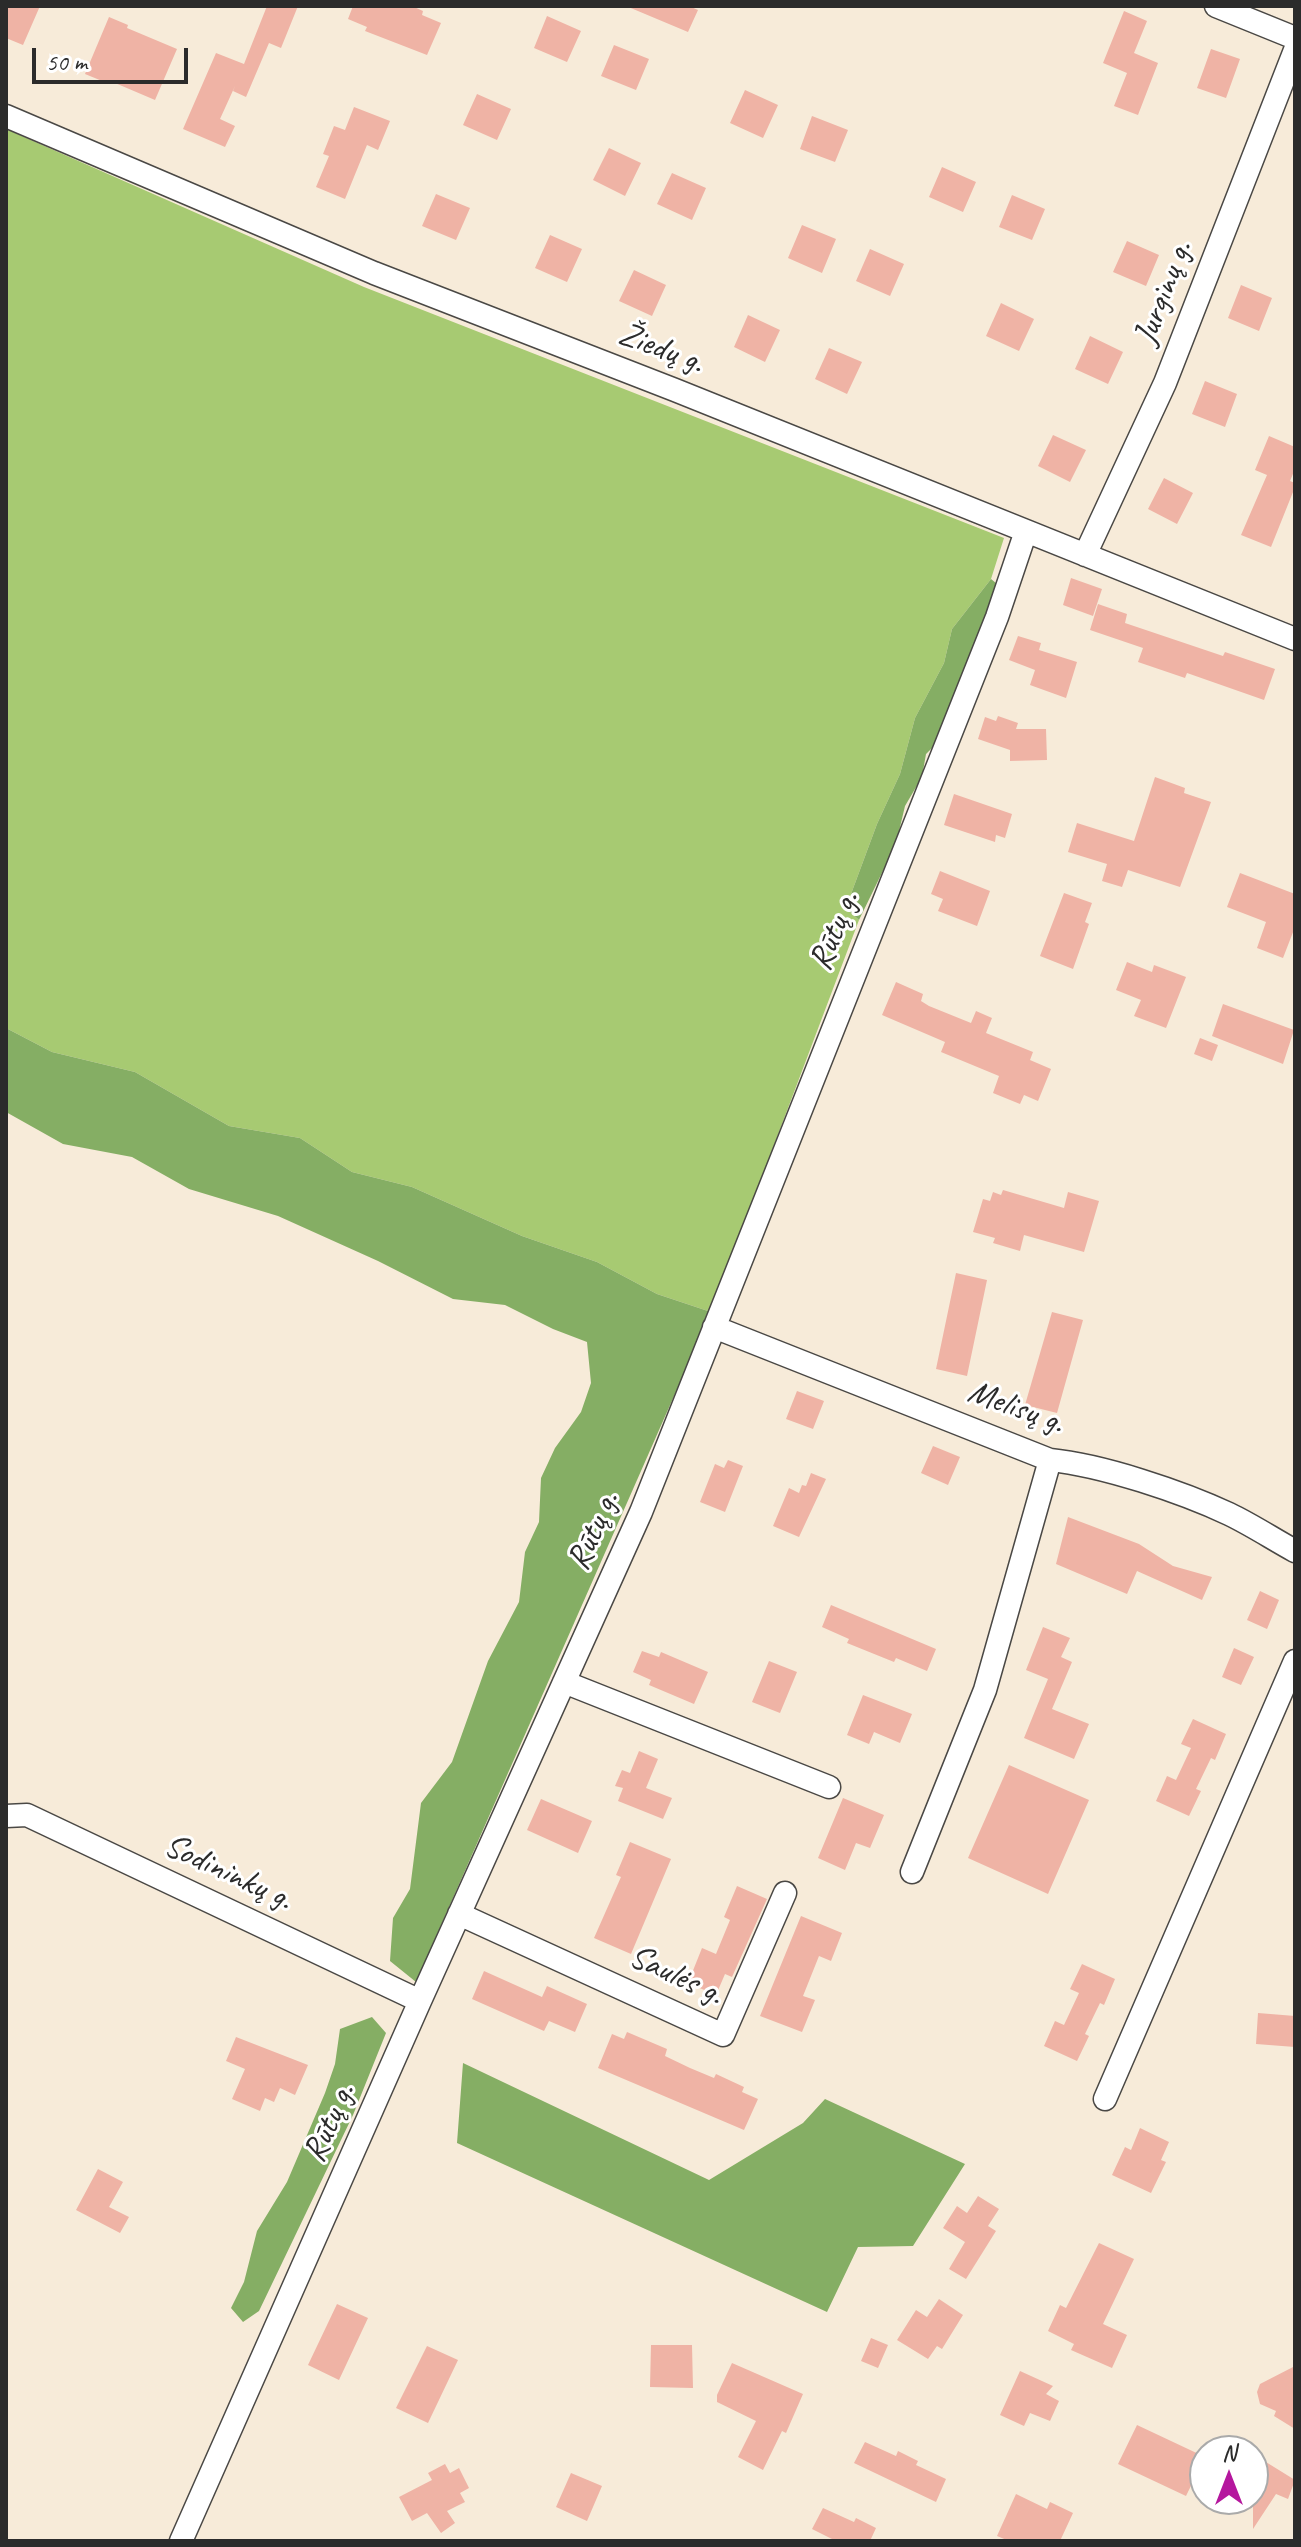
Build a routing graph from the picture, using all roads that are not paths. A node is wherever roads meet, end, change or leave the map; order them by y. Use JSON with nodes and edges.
{"nodes":[{"id":1,"x":1216,"y":6,"type":"edge"},
{"id":2,"x":1295,"y":38,"type":"edge"},
{"id":3,"x":1295,"y":50,"type":"edge"},
{"id":4,"x":6,"y":116,"type":"edge"},
{"id":5,"x":1026,"y":531,"type":"junction"},
{"id":6,"x":1085,"y":555,"type":"junction"},
{"id":7,"x":1295,"y":639,"type":"edge"},
{"id":8,"x":714,"y":1327,"type":"junction"},
{"id":9,"x":1050,"y":1460,"type":"junction"},
{"id":10,"x":1295,"y":1551,"type":"edge"},
{"id":11,"x":1295,"y":1661,"type":"edge"},
{"id":12,"x":564,"y":1682,"type":"junction"},
{"id":13,"x":829,"y":1787,"type":"dead end"},
{"id":14,"x":6,"y":1816,"type":"edge"},
{"id":15,"x":912,"y":1872,"type":"dead end"},
{"id":16,"x":785,"y":1893,"type":"dead end"},
{"id":17,"x":459,"y":1914,"type":"junction"},
{"id":18,"x":420,"y":2001,"type":"junction"},
{"id":19,"x":1105,"y":2099,"type":"dead end"},
{"id":20,"x":181,"y":2541,"type":"edge"}],
"edges":[{"from":1,"to":2,"type":"street"},
{"from":3,"to":6,"type":"street","name":"Jurginų g."},
{"from":4,"to":5,"type":"street","name":"Žiedų g."},
{"from":5,"to":6,"type":"street","name":"Žiedų g."},
{"from":5,"to":8,"type":"street","name":"Rūtų g."},
{"from":6,"to":7,"type":"street","name":"Žiedų g."},
{"from":8,"to":9,"type":"street","name":"Melisų g."},
{"from":8,"to":12,"type":"street","name":"Rūtų g."},
{"from":9,"to":10,"type":"street","name":"Melisų g."},
{"from":9,"to":15,"type":"street"},
{"from":11,"to":19,"type":"street"},
{"from":12,"to":13,"type":"street"},
{"from":12,"to":17,"type":"street","name":"Rūtų g."},
{"from":14,"to":18,"type":"street","name":"Sodininkų g."},
{"from":16,"to":17,"type":"street","name":"Saulės g."},
{"from":17,"to":18,"type":"street","name":"Rūtų g."},
{"from":18,"to":20,"type":"street","name":"Rūtų g."}]}
